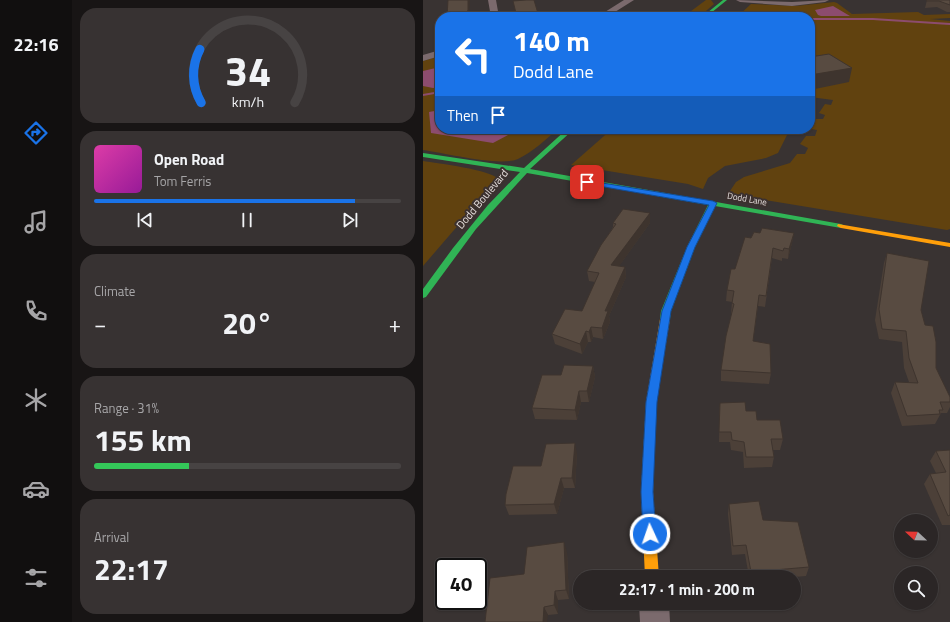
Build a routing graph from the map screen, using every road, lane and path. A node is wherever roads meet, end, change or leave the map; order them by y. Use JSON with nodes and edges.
{"nodes":[{"id":1,"x":492,"y":0,"type":"edge"},
{"id":2,"x":630,"y":0,"type":"edge"},
{"id":3,"x":725,"y":0,"type":"edge"},
{"id":4,"x":825,"y":0,"type":"edge"},
{"id":5,"x":738,"y":1,"type":"edge"},
{"id":6,"x":494,"y":12,"type":"edge"},
{"id":7,"x":610,"y":12,"type":"edge"},
{"id":8,"x":710,"y":12,"type":"edge"},
{"id":9,"x":435,"y":54,"type":"edge"},
{"id":10,"x":423,"y":58,"type":"edge"},
{"id":11,"x":565,"y":134,"type":"edge"},
{"id":12,"x":423,"y":155,"type":"edge"},
{"id":13,"x":522,"y":170,"type":"junction"},
{"id":14,"x":713,"y":203,"type":"junction"},
{"id":15,"x":950,"y":245,"type":"edge"},
{"id":16,"x":423,"y":294,"type":"edge"},
{"id":17,"x":652,"y":570,"type":"edge"},
{"id":18,"x":654,"y":610,"type":"edge"},
{"id":19,"x":655,"y":622,"type":"edge"}],
"edges":[{"from":1,"to":6,"type":"street"},
{"from":2,"to":7,"type":"street"},
{"from":3,"to":8,"type":"street"},
{"from":4,"to":5,"type":"street"},
{"from":9,"to":10,"type":"street"},
{"from":11,"to":13,"type":"street","name":"Dodd Boulevard"},
{"from":12,"to":13,"type":"street","name":"Dodd Lane"},
{"from":13,"to":14,"type":"street","name":"Dodd Lane"},
{"from":13,"to":16,"type":"street","name":"Dodd Boulevard"},
{"from":14,"to":15,"type":"street","name":"Dodd Lane"},
{"from":14,"to":17,"type":"street"},
{"from":18,"to":19,"type":"street"}]}
